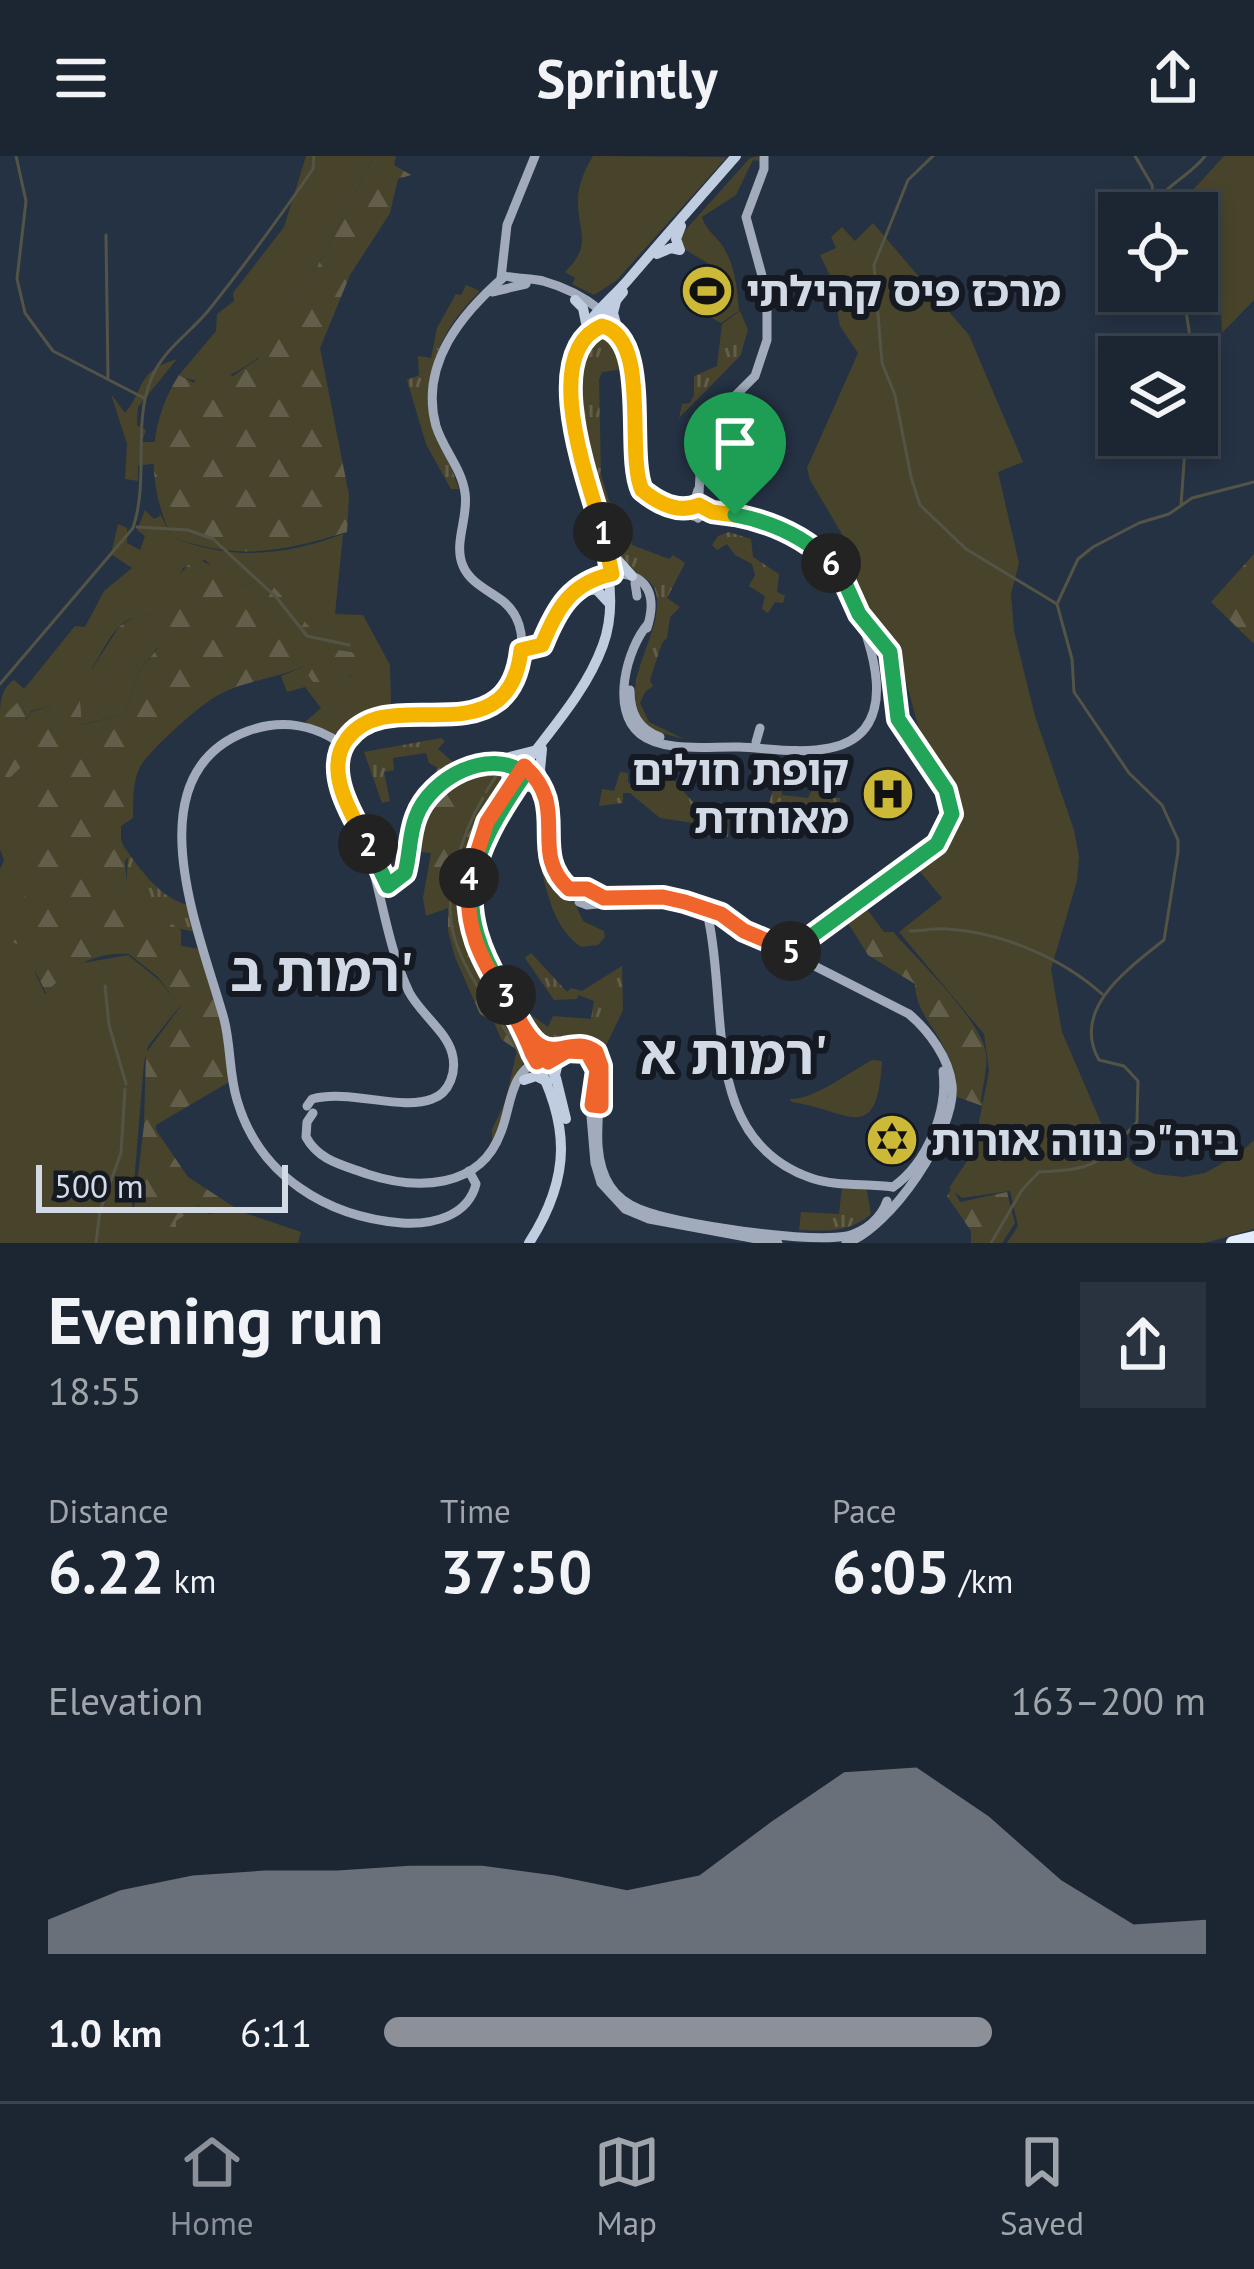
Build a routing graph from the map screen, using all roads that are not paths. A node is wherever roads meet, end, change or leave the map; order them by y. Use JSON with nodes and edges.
{"nodes":[{"id":1,"x":535,"y":156,"type":"edge"},
{"id":2,"x":738,"y":156,"type":"edge"},
{"id":3,"x":766,"y":156,"type":"edge"},
{"id":4,"x":505,"y":279,"type":"junction"},
{"id":5,"x":613,"y":298,"type":"junction"},
{"id":6,"x":580,"y":300,"type":"junction"},
{"id":7,"x":599,"y":312,"type":"junction"},
{"id":8,"x":588,"y":328,"type":"junction"},
{"id":9,"x":615,"y":328,"type":"junction"},
{"id":10,"x":698,"y":510,"type":"junction"},
{"id":11,"x":772,"y":525,"type":"junction"},
{"id":12,"x":605,"y":552,"type":"junction"},
{"id":13,"x":610,"y":577,"type":"junction"},
{"id":14,"x":633,"y":580,"type":"junction"},
{"id":15,"x":589,"y":581,"type":"junction"},
{"id":16,"x":580,"y":592,"type":"junction"},
{"id":17,"x":637,"y":596,"type":"dead end"},
{"id":18,"x":853,"y":602,"type":"junction"},
{"id":19,"x":613,"y":603,"type":"junction"},
{"id":20,"x":859,"y":614,"type":"junction"},
{"id":21,"x":646,"y":629,"type":"junction"},
{"id":22,"x":548,"y":631,"type":"junction"},
{"id":23,"x":865,"y":637,"type":"junction"},
{"id":24,"x":882,"y":640,"type":"junction"},
{"id":25,"x":870,"y":649,"type":"junction"},
{"id":26,"x":524,"y":650,"type":"junction"},
{"id":27,"x":340,"y":744,"type":"junction"},
{"id":28,"x":760,"y":744,"type":"junction"},
{"id":29,"x":542,"y":747,"type":"junction"},
{"id":30,"x":506,"y":758,"type":"junction"},
{"id":31,"x":489,"y":764,"type":"junction"},
{"id":32,"x":524,"y":770,"type":"junction"},
{"id":33,"x":511,"y":789,"type":"junction"},
{"id":34,"x":543,"y":793,"type":"junction"},
{"id":35,"x":385,"y":882,"type":"junction"},
{"id":36,"x":716,"y":924,"type":"junction"},
{"id":37,"x":811,"y":941,"type":"junction"},
{"id":38,"x":784,"y":950,"type":"junction"},
{"id":39,"x":796,"y":960,"type":"junction"},
{"id":40,"x":825,"y":971,"type":"junction"},
{"id":41,"x":860,"y":988,"type":"junction"},
{"id":42,"x":532,"y":1045,"type":"junction"},
{"id":43,"x":559,"y":1052,"type":"junction"},
{"id":44,"x":542,"y":1062,"type":"junction"},
{"id":45,"x":524,"y":1075,"type":"junction"},
{"id":46,"x":552,"y":1080,"type":"junction"},
{"id":47,"x":596,"y":1111,"type":"junction"},
{"id":48,"x":471,"y":1174,"type":"junction"},
{"id":49,"x":893,"y":1195,"type":"junction"},
{"id":50,"x":1254,"y":1238,"type":"edge"},
{"id":51,"x":532,"y":1243,"type":"edge"},
{"id":52,"x":778,"y":1243,"type":"edge"},
{"id":53,"x":846,"y":1243,"type":"edge"},
{"id":54,"x":1233,"y":1243,"type":"edge"}],
"edges":[{"from":1,"to":4,"type":"street"},
{"from":2,"to":5,"type":"main road"},
{"from":2,"to":5,"type":"main road"},
{"from":3,"to":10,"type":"street"},
{"from":4,"to":6,"type":"street"},
{"from":4,"to":26,"type":"street"},
{"from":5,"to":6,"type":"main road"},
{"from":5,"to":7,"type":"main road"},
{"from":5,"to":9,"type":"main road"},
{"from":6,"to":7,"type":"street"},
{"from":6,"to":8,"type":"main road"},
{"from":7,"to":8,"type":"main road"},
{"from":7,"to":9,"type":"street"},
{"from":8,"to":9,"type":"main road"},
{"from":8,"to":12,"type":"main road"},
{"from":9,"to":10,"type":"street"},
{"from":10,"to":11,"type":"street"},
{"from":10,"to":11,"type":"street"},
{"from":11,"to":18,"type":"street"},
{"from":12,"to":13,"type":"main road"},
{"from":12,"to":14,"type":"main road"},
{"from":12,"to":15,"type":"main road"},
{"from":13,"to":14,"type":"street"},
{"from":13,"to":15,"type":"street"},
{"from":13,"to":16,"type":"street"},
{"from":13,"to":19,"type":"main road"},
{"from":14,"to":17,"type":"street"},
{"from":14,"to":19,"type":"main road"},
{"from":14,"to":21,"type":"street"},
{"from":15,"to":22,"type":"street"},
{"from":16,"to":19,"type":"main road"},
{"from":16,"to":22,"type":"street"},
{"from":18,"to":20,"type":"street"},
{"from":18,"to":23,"type":"street"},
{"from":19,"to":29,"type":"main road"},
{"from":19,"to":29,"type":"main road"},
{"from":20,"to":23,"type":"street"},
{"from":20,"to":24,"type":"street"},
{"from":21,"to":28,"type":"street"},
{"from":21,"to":28,"type":"street"},
{"from":22,"to":26,"type":"street"},
{"from":23,"to":24,"type":"street"},
{"from":23,"to":25,"type":"street"},
{"from":23,"to":28,"type":"street"},
{"from":24,"to":25,"type":"street"},
{"from":24,"to":37,"type":"street"},
{"from":25,"to":28,"type":"street"},
{"from":26,"to":27,"type":"street"},
{"from":27,"to":35,"type":"street"},
{"from":27,"to":48,"type":"street"},
{"from":29,"to":30,"type":"main road"},
{"from":29,"to":32,"type":"main road"},
{"from":29,"to":34,"type":"main road"},
{"from":30,"to":32,"type":"street"},
{"from":30,"to":35,"type":"street"},
{"from":31,"to":32,"type":"street"},
{"from":31,"to":33,"type":"main road"},
{"from":31,"to":35,"type":"street"},
{"from":32,"to":33,"type":"main road"},
{"from":32,"to":34,"type":"street"},
{"from":33,"to":34,"type":"main road"},
{"from":33,"to":42,"type":"main road"},
{"from":34,"to":36,"type":"street"},
{"from":35,"to":48,"type":"street"},
{"from":36,"to":38,"type":"street"},
{"from":36,"to":39,"type":"street"},
{"from":36,"to":49,"type":"street"},
{"from":37,"to":38,"type":"street"},
{"from":37,"to":39,"type":"street"},
{"from":37,"to":40,"type":"street"},
{"from":38,"to":39,"type":"street"},
{"from":39,"to":40,"type":"street"},
{"from":39,"to":41,"type":"street"},
{"from":40,"to":41,"type":"street"},
{"from":41,"to":49,"type":"street"},
{"from":42,"to":43,"type":"main road"},
{"from":42,"to":44,"type":"main road"},
{"from":42,"to":45,"type":"main road"},
{"from":43,"to":44,"type":"street"},
{"from":43,"to":46,"type":"main road"},
{"from":43,"to":47,"type":"street"},
{"from":43,"to":47,"type":"street"},
{"from":44,"to":45,"type":"street"},
{"from":44,"to":46,"type":"main road"},
{"from":45,"to":46,"type":"main road"},
{"from":45,"to":48,"type":"street"},
{"from":46,"to":51,"type":"main road"},
{"from":47,"to":49,"type":"street"},
{"from":47,"to":52,"type":"street"},
{"from":49,"to":53,"type":"street"},
{"from":50,"to":54,"type":"highway"}]}
